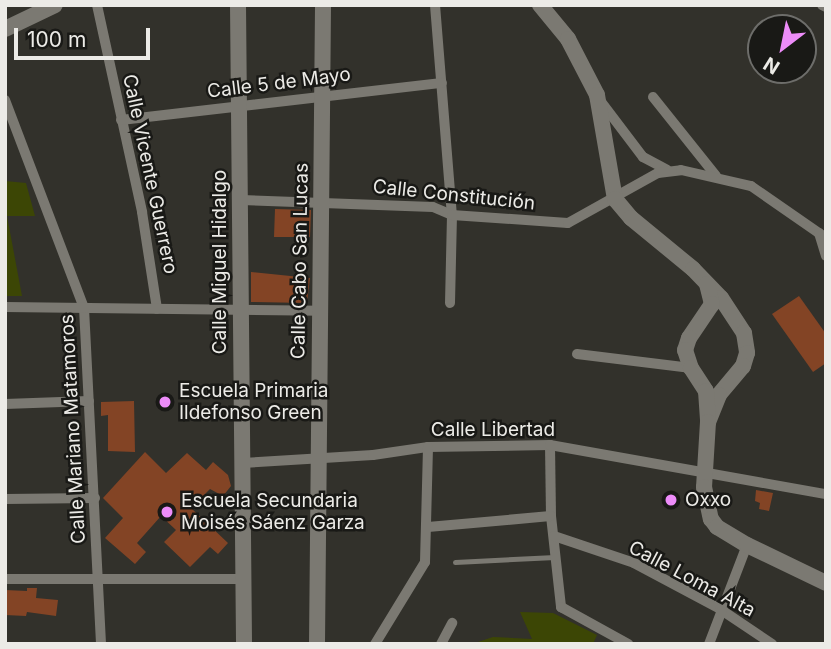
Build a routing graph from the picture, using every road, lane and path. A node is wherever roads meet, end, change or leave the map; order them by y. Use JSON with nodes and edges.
{"nodes":[{"id":1,"x":55,"y":5,"type":"edge"},
{"id":2,"x":97,"y":5,"type":"edge"},
{"id":3,"x":239,"y":5,"type":"edge"},
{"id":4,"x":323,"y":5,"type":"edge"},
{"id":5,"x":435,"y":5,"type":"edge"},
{"id":6,"x":540,"y":5,"type":"edge"},
{"id":7,"x":5,"y":29,"type":"edge"},
{"id":8,"x":442,"y":83,"type":"junction"},
{"id":9,"x":324,"y":95,"type":"junction"},
{"id":10,"x":597,"y":96,"type":"junction"},
{"id":11,"x":653,"y":97,"type":"dead end"},
{"id":12,"x":5,"y":100,"type":"edge"},
{"id":13,"x":238,"y":106,"type":"junction"},
{"id":14,"x":121,"y":120,"type":"junction"},
{"id":15,"x":667,"y":170,"type":"junction"},
{"id":16,"x":716,"y":176,"type":"junction"},
{"id":17,"x":615,"y":199,"type":"junction"},
{"id":18,"x":241,"y":200,"type":"junction"},
{"id":19,"x":321,"y":201,"type":"junction"},
{"id":20,"x":452,"y":215,"type":"junction"},
{"id":21,"x":822,"y":234,"type":"edge"},
{"id":22,"x":826,"y":256,"type":"edge"},
{"id":23,"x":707,"y":284,"type":"junction"},
{"id":24,"x":450,"y":303,"type":"dead end"},
{"id":25,"x":5,"y":307,"type":"edge"},
{"id":26,"x":84,"y":308,"type":"junction"},
{"id":27,"x":157,"y":309,"type":"junction"},
{"id":28,"x":242,"y":310,"type":"junction"},
{"id":29,"x":321,"y":311,"type":"junction"},
{"id":30,"x":577,"y":354,"type":"dead end"},
{"id":31,"x":691,"y":368,"type":"junction"},
{"id":32,"x":89,"y":401,"type":"junction"},
{"id":33,"x":5,"y":404,"type":"edge"},
{"id":34,"x":708,"y":422,"type":"junction"},
{"id":35,"x":551,"y":445,"type":"junction"},
{"id":36,"x":428,"y":447,"type":"junction"},
{"id":37,"x":319,"y":459,"type":"junction"},
{"id":38,"x":242,"y":463,"type":"junction"},
{"id":39,"x":704,"y":472,"type":"junction"},
{"id":40,"x":826,"y":494,"type":"edge"},
{"id":41,"x":95,"y":498,"type":"junction"},
{"id":42,"x":5,"y":499,"type":"edge"},
{"id":43,"x":551,"y":516,"type":"junction"},
{"id":44,"x":428,"y":527,"type":"junction"},
{"id":45,"x":554,"y":536,"type":"junction"},
{"id":46,"x":747,"y":545,"type":"junction"},
{"id":47,"x":555,"y":557,"type":"junction"},
{"id":48,"x":455,"y":562,"type":"dead end"},
{"id":49,"x":5,"y":579,"type":"edge"},
{"id":50,"x":99,"y":579,"type":"junction"},
{"id":51,"x":242,"y":579,"type":"junction"},
{"id":52,"x":826,"y":583,"type":"edge"},
{"id":53,"x":720,"y":609,"type":"junction"},
{"id":54,"x":452,"y":623,"type":"dead end"},
{"id":55,"x":101,"y":644,"type":"edge"},
{"id":56,"x":244,"y":644,"type":"edge"},
{"id":57,"x":317,"y":644,"type":"edge"},
{"id":58,"x":375,"y":644,"type":"edge"},
{"id":59,"x":441,"y":644,"type":"edge"},
{"id":60,"x":628,"y":644,"type":"edge"},
{"id":61,"x":709,"y":644,"type":"edge"},
{"id":62,"x":772,"y":644,"type":"edge"}],
"edges":[{"from":1,"to":7,"type":"main road"},
{"from":2,"to":14,"type":"street","name":"Calle Vicente Guerrero"},
{"from":3,"to":13,"type":"main road","name":"Calle Miguel Hidalgo"},
{"from":4,"to":9,"type":"main road","name":"Calle Cabo San Lucas"},
{"from":5,"to":8,"type":"street"},
{"from":6,"to":10,"type":"main road"},
{"from":8,"to":9,"type":"street","name":"Calle 5 de Mayo"},
{"from":8,"to":20,"type":"street"},
{"from":9,"to":13,"type":"street","name":"Calle 5 de Mayo"},
{"from":9,"to":19,"type":"main road","name":"Calle Cabo San Lucas"},
{"from":10,"to":15,"type":"street"},
{"from":10,"to":17,"type":"main road"},
{"from":11,"to":16,"type":"street"},
{"from":12,"to":26,"type":"street","name":"Calle Mariano Matamoros"},
{"from":13,"to":14,"type":"street","name":"Calle 5 de Mayo"},
{"from":13,"to":18,"type":"main road","name":"Calle Miguel Hidalgo"},
{"from":14,"to":27,"type":"street","name":"Calle Vicente Guerrero"},
{"from":15,"to":16,"type":"street"},
{"from":15,"to":17,"type":"street","name":"Calle Constitución"},
{"from":16,"to":21,"type":"street"},
{"from":17,"to":20,"type":"street","name":"Calle Constitución"},
{"from":17,"to":23,"type":"main road"},
{"from":18,"to":19,"type":"street","name":"Calle Constitución"},
{"from":18,"to":28,"type":"main road","name":"Calle Miguel Hidalgo"},
{"from":19,"to":20,"type":"street","name":"Calle Constitución"},
{"from":19,"to":29,"type":"main road","name":"Calle Cabo San Lucas"},
{"from":20,"to":24,"type":"street"},
{"from":21,"to":22,"type":"street"},
{"from":23,"to":31,"type":"main road"},
{"from":23,"to":34,"type":"main road"},
{"from":25,"to":26,"type":"street"},
{"from":26,"to":27,"type":"street"},
{"from":26,"to":32,"type":"street","name":"Calle Mariano Matamoros"},
{"from":27,"to":28,"type":"street"},
{"from":28,"to":29,"type":"street"},
{"from":28,"to":38,"type":"main road","name":"Calle Miguel Hidalgo"},
{"from":29,"to":37,"type":"main road","name":"Calle Cabo San Lucas"},
{"from":30,"to":31,"type":"street"},
{"from":31,"to":34,"type":"main road"},
{"from":32,"to":33,"type":"street"},
{"from":32,"to":41,"type":"street","name":"Calle Mariano Matamoros"},
{"from":34,"to":39,"type":"main road"},
{"from":35,"to":36,"type":"street","name":"Calle Libertad"},
{"from":35,"to":39,"type":"street","name":"Calle Libertad"},
{"from":35,"to":43,"type":"street"},
{"from":36,"to":37,"type":"street","name":"Calle Libertad"},
{"from":36,"to":44,"type":"street"},
{"from":37,"to":38,"type":"street","name":"Calle Libertad"},
{"from":37,"to":57,"type":"main road","name":"Calle Cabo San Lucas"},
{"from":38,"to":51,"type":"main road","name":"Calle Miguel Hidalgo"},
{"from":39,"to":40,"type":"street","name":"Calle Libertad"},
{"from":39,"to":46,"type":"main road"},
{"from":41,"to":42,"type":"street"},
{"from":41,"to":50,"type":"street","name":"Calle Mariano Matamoros"},
{"from":43,"to":44,"type":"street"},
{"from":43,"to":45,"type":"street"},
{"from":44,"to":58,"type":"street"},
{"from":45,"to":47,"type":"street"},
{"from":45,"to":53,"type":"street","name":"Calle Loma Alta"},
{"from":46,"to":52,"type":"main road"},
{"from":46,"to":53,"type":"street"},
{"from":47,"to":48,"type":"lane"},
{"from":47,"to":60,"type":"street"},
{"from":49,"to":50,"type":"street"},
{"from":50,"to":51,"type":"street"},
{"from":50,"to":55,"type":"street","name":"Calle Mariano Matamoros"},
{"from":51,"to":56,"type":"main road","name":"Calle Miguel Hidalgo"},
{"from":53,"to":61,"type":"street"},
{"from":53,"to":62,"type":"street","name":"Calle Loma Alta"},
{"from":54,"to":59,"type":"street"}]}
